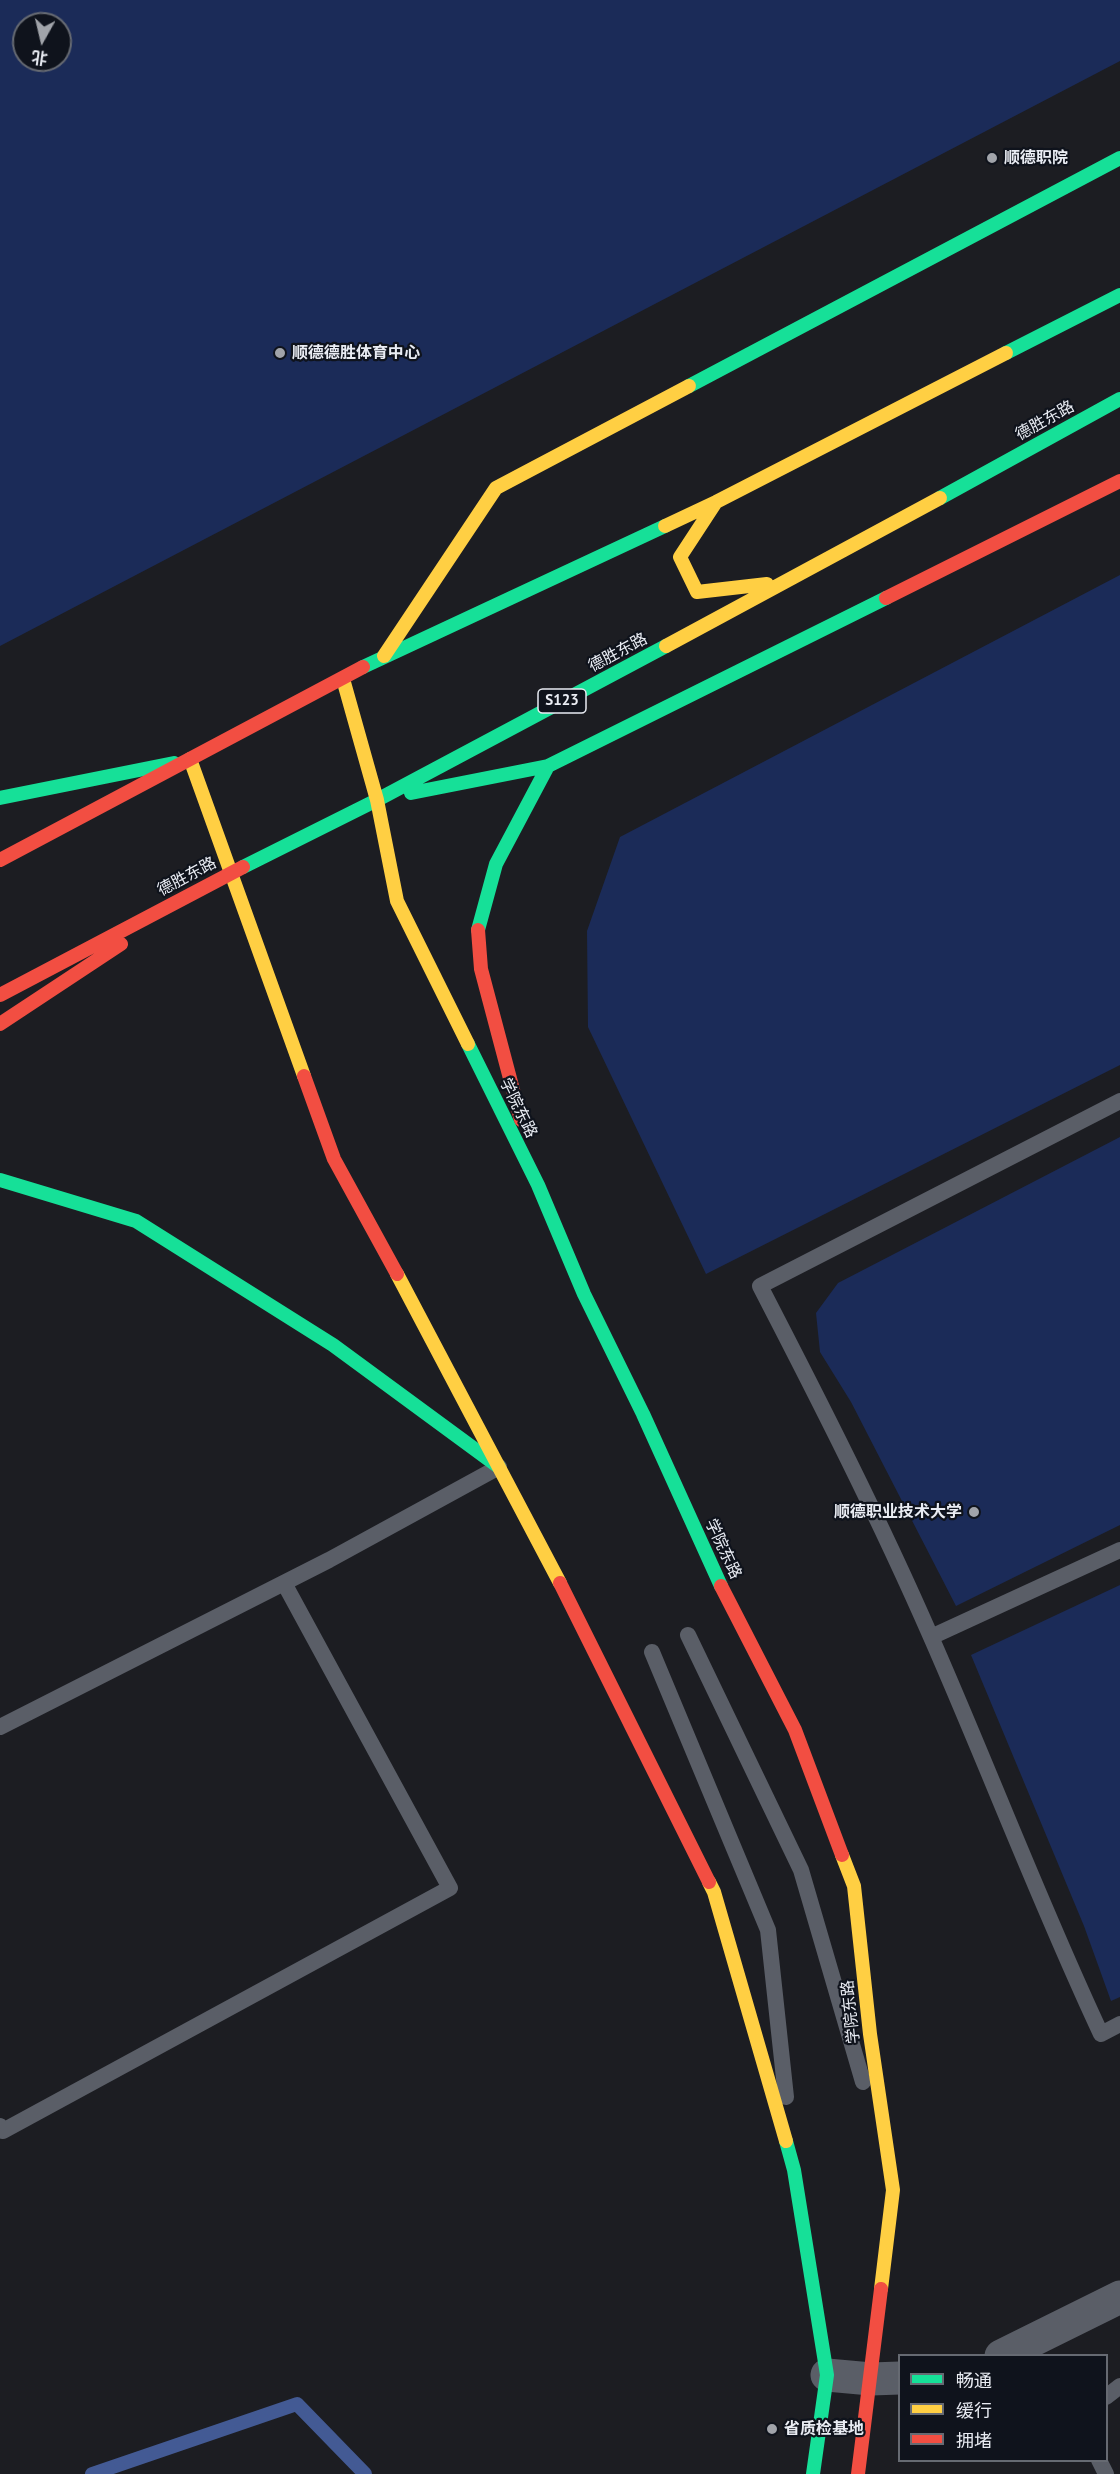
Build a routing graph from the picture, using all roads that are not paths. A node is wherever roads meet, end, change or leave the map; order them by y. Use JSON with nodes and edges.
{"nodes":[{"id":1,"x":1120,"y":158,"type":"edge"},
{"id":2,"x":1120,"y":296,"type":"edge"},
{"id":3,"x":1120,"y":399,"type":"edge"},
{"id":4,"x":1120,"y":481,"type":"edge"},
{"id":5,"x":716,"y":502,"type":"junction"},
{"id":6,"x":787,"y":582,"type":"junction"},
{"id":7,"x":384,"y":656,"type":"junction"},
{"id":8,"x":343,"y":679,"type":"junction"},
{"id":9,"x":190,"y":759,"type":"junction"},
{"id":10,"x":548,"y":766,"type":"junction"},
{"id":11,"x":0,"y":798,"type":"edge"},
{"id":12,"x":377,"y":800,"type":"junction"},
{"id":13,"x":0,"y":860,"type":"edge"},
{"id":14,"x":232,"y":872,"type":"junction"},
{"id":15,"x":0,"y":995,"type":"edge"},
{"id":16,"x":0,"y":1024,"type":"edge"},
{"id":17,"x":1120,"y":1101,"type":"edge"},
{"id":18,"x":0,"y":1180,"type":"edge"},
{"id":19,"x":538,"y":1185,"type":"junction"},
{"id":20,"x":499,"y":1467,"type":"junction"},
{"id":21,"x":1120,"y":1550,"type":"edge"},
{"id":22,"x":284,"y":1583,"type":"junction"},
{"id":23,"x":688,"y":1635,"type":"dead end"},
{"id":24,"x":931,"y":1637,"type":"junction"},
{"id":25,"x":652,"y":1652,"type":"dead end"},
{"id":26,"x":0,"y":1727,"type":"edge"},
{"id":27,"x":1120,"y":2024,"type":"edge"},
{"id":28,"x":0,"y":2126,"type":"edge"},
{"id":29,"x":794,"y":2170,"type":"junction"},
{"id":30,"x":893,"y":2190,"type":"junction"},
{"id":31,"x":1120,"y":2297,"type":"edge"},
{"id":32,"x":1003,"y":2354,"type":"edge"},
{"id":33,"x":826,"y":2375,"type":"junction"},
{"id":34,"x":885,"y":2378,"type":"edge"},
{"id":35,"x":1120,"y":2386,"type":"edge"},
{"id":36,"x":1108,"y":2396,"type":"edge"},
{"id":37,"x":813,"y":2474,"type":"edge"},
{"id":38,"x":858,"y":2474,"type":"edge"}],
"edges":[{"from":1,"to":7,"type":"main road"},
{"from":2,"to":5,"type":"main road"},
{"from":3,"to":6,"type":"main road","name":"德胜东路","number":"S123"},
{"from":4,"to":10,"type":"main road"},
{"from":5,"to":6,"type":"main road"},
{"from":5,"to":7,"type":"main road"},
{"from":6,"to":12,"type":"main road","name":"德胜东路","number":"S123"},
{"from":7,"to":8,"type":"main road"},
{"from":8,"to":9,"type":"main road"},
{"from":8,"to":12,"type":"main road","name":"学院东路"},
{"from":9,"to":11,"type":"main road"},
{"from":9,"to":13,"type":"main road"},
{"from":9,"to":14,"type":"main road"},
{"from":10,"to":12,"type":"main road"},
{"from":10,"to":19,"type":"main road"},
{"from":12,"to":14,"type":"main road","name":"德胜东路","number":"S123"},
{"from":12,"to":19,"type":"main road","name":"学院东路"},
{"from":14,"to":15,"type":"main road","name":"德胜东路","number":"S123"},
{"from":14,"to":16,"type":"main road"},
{"from":14,"to":20,"type":"main road"},
{"from":17,"to":24,"type":"lane"},
{"from":18,"to":20,"type":"main road"},
{"from":19,"to":30,"type":"main road","name":"学院东路"},
{"from":20,"to":22,"type":"lane"},
{"from":20,"to":29,"type":"main road"},
{"from":21,"to":24,"type":"lane"},
{"from":22,"to":26,"type":"lane"},
{"from":22,"to":28,"type":"lane"},
{"from":23,"to":30,"type":"lane"},
{"from":24,"to":27,"type":"lane"},
{"from":25,"to":29,"type":"lane"},
{"from":29,"to":33,"type":"main road"},
{"from":30,"to":34,"type":"main road","name":"学院东路"},
{"from":31,"to":32,"type":"street"},
{"from":33,"to":34,"type":"street"},
{"from":33,"to":37,"type":"main road"},
{"from":34,"to":38,"type":"main road","name":"学院东路"},
{"from":35,"to":36,"type":"lane"}]}
